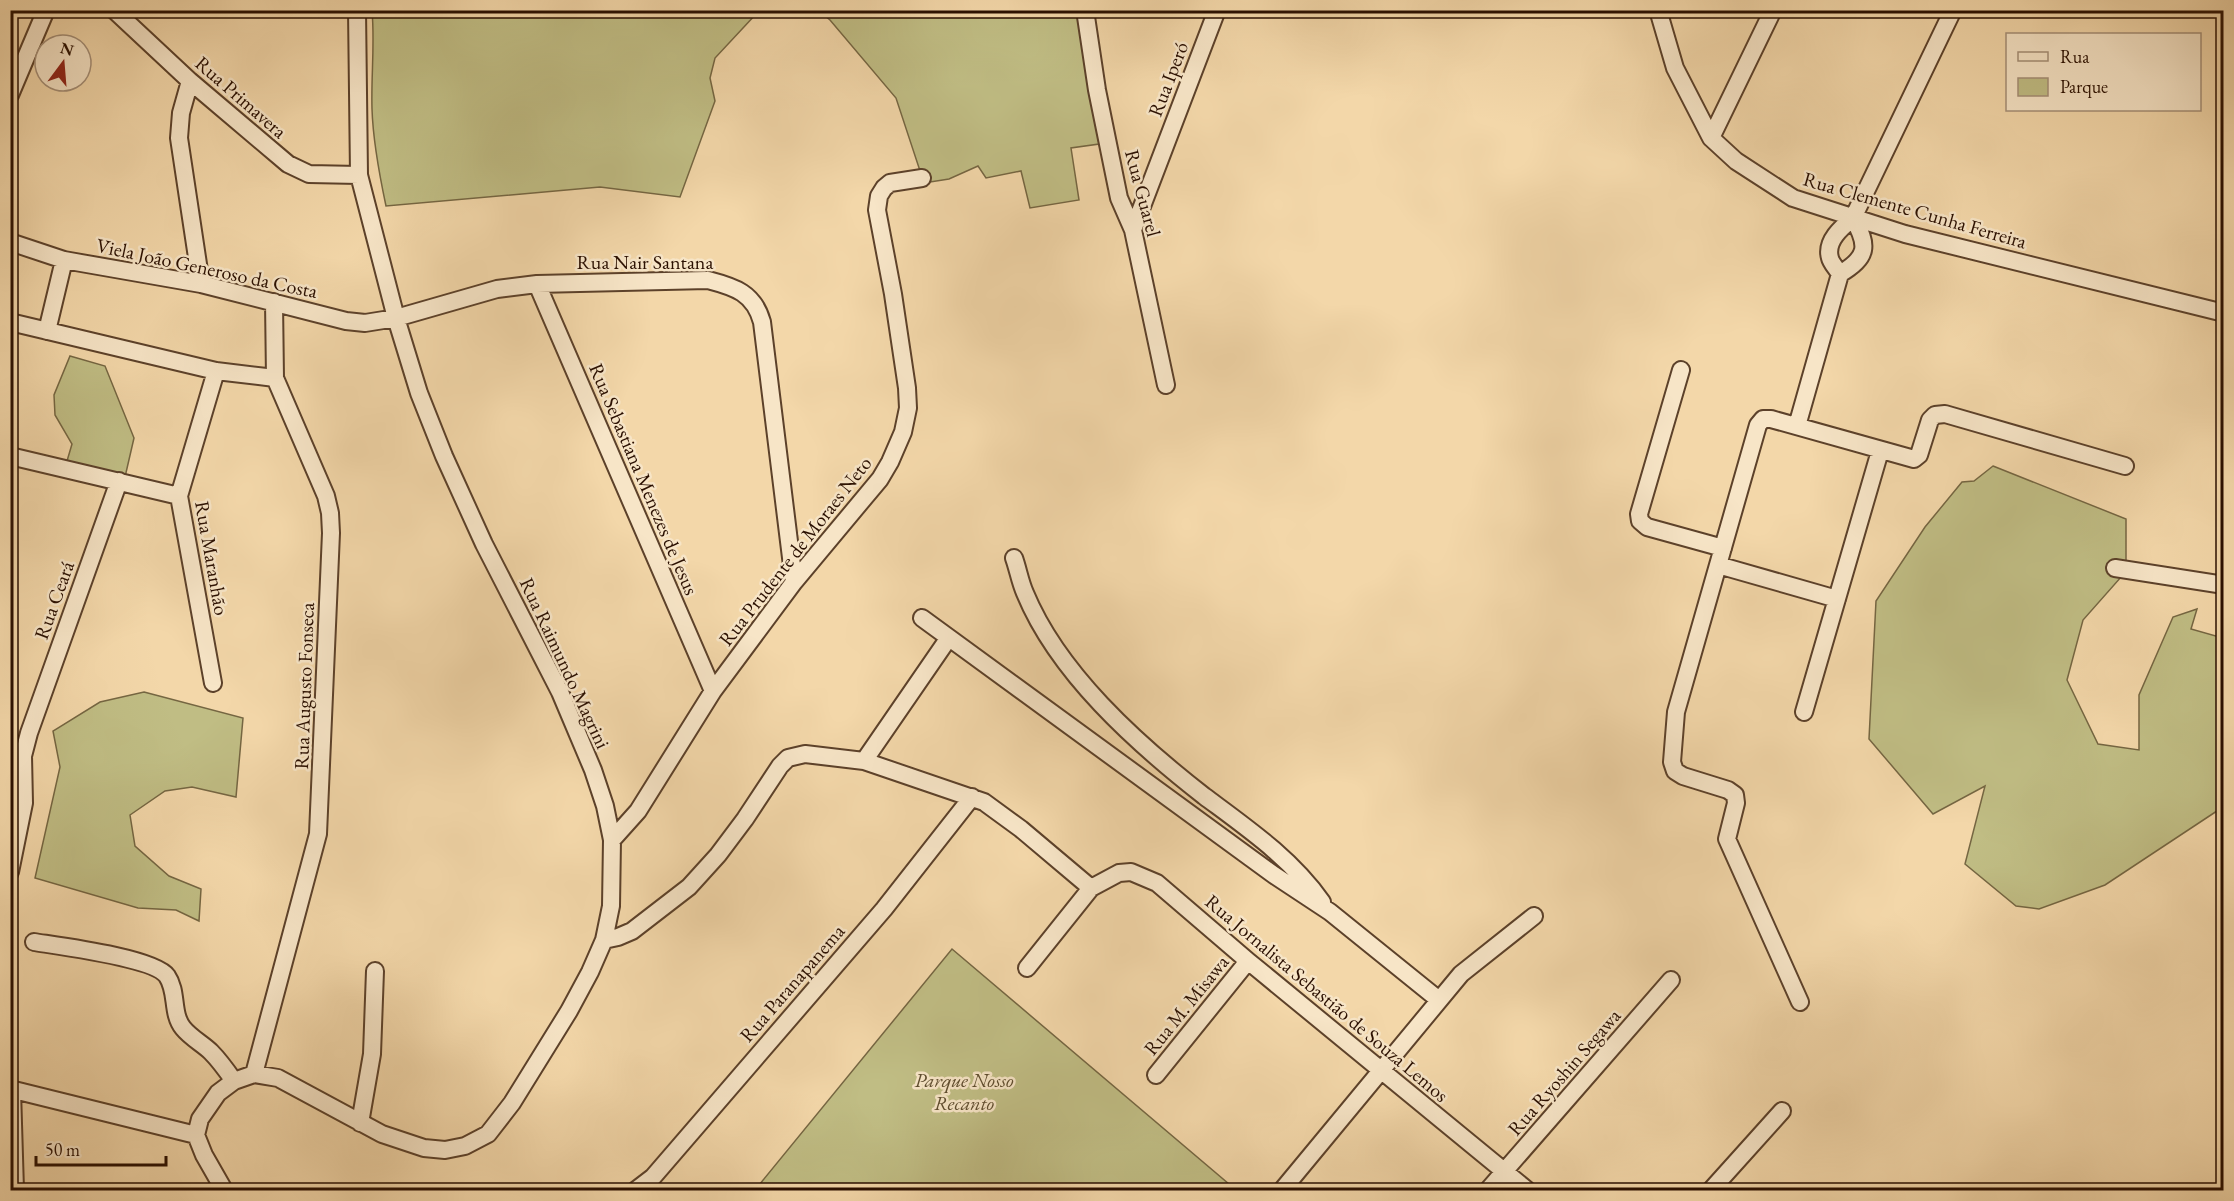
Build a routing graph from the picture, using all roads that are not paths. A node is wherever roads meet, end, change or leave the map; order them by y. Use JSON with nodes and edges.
{"nodes":[{"id":1,"x":46,"y":10,"type":"edge"},
{"id":2,"x":114,"y":10,"type":"edge"},
{"id":3,"x":357,"y":10,"type":"edge"},
{"id":4,"x":1085,"y":10,"type":"edge"},
{"id":5,"x":1217,"y":10,"type":"edge"},
{"id":6,"x":1773,"y":10,"type":"edge"},
{"id":7,"x":1953,"y":10,"type":"edge"},
{"id":8,"x":1658,"y":11,"type":"edge"},
{"id":9,"x":190,"y":81,"type":"junction"},
{"id":10,"x":10,"y":95,"type":"edge"},
{"id":11,"x":1711,"y":138,"type":"junction"},
{"id":12,"x":359,"y":175,"type":"junction"},
{"id":13,"x":922,"y":178,"type":"dead end"},
{"id":14,"x":1853,"y":218,"type":"junction"},
{"id":15,"x":1133,"y":230,"type":"junction"},
{"id":16,"x":10,"y":242,"type":"edge"},
{"id":17,"x":64,"y":260,"type":"junction"},
{"id":18,"x":1840,"y":274,"type":"junction"},
{"id":19,"x":537,"y":284,"type":"junction"},
{"id":20,"x":201,"y":285,"type":"junction"},
{"id":21,"x":274,"y":302,"type":"junction"},
{"id":22,"x":2223,"y":313,"type":"edge"},
{"id":23,"x":396,"y":318,"type":"junction"},
{"id":24,"x":10,"y":322,"type":"edge"},
{"id":25,"x":47,"y":331,"type":"junction"},
{"id":26,"x":1681,"y":370,"type":"dead end"},
{"id":27,"x":216,"y":371,"type":"junction"},
{"id":28,"x":275,"y":378,"type":"junction"},
{"id":29,"x":1166,"y":385,"type":"dead end"},
{"id":30,"x":1797,"y":426,"type":"junction"},
{"id":31,"x":1880,"y":451,"type":"junction"},
{"id":32,"x":10,"y":456,"type":"edge"},
{"id":33,"x":2125,"y":466,"type":"dead end"},
{"id":34,"x":119,"y":481,"type":"junction"},
{"id":35,"x":179,"y":496,"type":"junction"},
{"id":36,"x":1723,"y":548,"type":"junction"},
{"id":37,"x":1014,"y":558,"type":"dead end"},
{"id":38,"x":1718,"y":565,"type":"junction"},
{"id":39,"x":2115,"y":568,"type":"dead end"},
{"id":40,"x":794,"y":582,"type":"junction"},
{"id":41,"x":2223,"y":585,"type":"edge"},
{"id":42,"x":1837,"y":599,"type":"junction"},
{"id":43,"x":922,"y":618,"type":"dead end"},
{"id":44,"x":948,"y":639,"type":"junction"},
{"id":45,"x":213,"y":683,"type":"dead end"},
{"id":46,"x":713,"y":691,"type":"junction"},
{"id":47,"x":1804,"y":712,"type":"dead end"},
{"id":48,"x":864,"y":760,"type":"junction"},
{"id":49,"x":972,"y":796,"type":"junction"},
{"id":50,"x":17,"y":802,"type":"edge"},
{"id":51,"x":612,"y":840,"type":"junction"},
{"id":52,"x":10,"y":872,"type":"edge"},
{"id":53,"x":1091,"y":888,"type":"junction"},
{"id":54,"x":1330,"y":912,"type":"junction"},
{"id":55,"x":1534,"y":916,"type":"dead end"},
{"id":56,"x":604,"y":940,"type":"junction"},
{"id":57,"x":34,"y":942,"type":"dead end"},
{"id":58,"x":1248,"y":961,"type":"junction"},
{"id":59,"x":1027,"y":968,"type":"dead end"},
{"id":60,"x":375,"y":971,"type":"dead end"},
{"id":61,"x":1671,"y":980,"type":"dead end"},
{"id":62,"x":1439,"y":1000,"type":"junction"},
{"id":63,"x":1800,"y":1002,"type":"dead end"},
{"id":64,"x":1380,"y":1070,"type":"junction"},
{"id":65,"x":254,"y":1074,"type":"junction"},
{"id":66,"x":1156,"y":1075,"type":"dead end"},
{"id":67,"x":234,"y":1081,"type":"junction"},
{"id":68,"x":11,"y":1089,"type":"edge"},
{"id":69,"x":1782,"y":1111,"type":"dead end"},
{"id":70,"x":360,"y":1123,"type":"junction"},
{"id":71,"x":196,"y":1135,"type":"junction"},
{"id":72,"x":1504,"y":1172,"type":"junction"},
{"id":73,"x":1282,"y":1189,"type":"dead end"},
{"id":74,"x":15,"y":1191,"type":"edge"},
{"id":75,"x":224,"y":1191,"type":"edge"},
{"id":76,"x":636,"y":1191,"type":"edge"},
{"id":77,"x":1488,"y":1191,"type":"edge"},
{"id":78,"x":1527,"y":1191,"type":"edge"},
{"id":79,"x":1711,"y":1191,"type":"edge"}],
"edges":[{"from":1,"to":10,"type":"street"},
{"from":2,"to":9,"type":"street","name":"Rua Primavera"},
{"from":3,"to":12,"type":"street","name":"Rua Raimundo Magrini"},
{"from":4,"to":15,"type":"street","name":"Rua Guarel"},
{"from":5,"to":15,"type":"street","name":"Rua Iperó"},
{"from":6,"to":11,"type":"street"},
{"from":7,"to":14,"type":"street"},
{"from":8,"to":11,"type":"street","name":"Rua Clemente Cunha Ferreira"},
{"from":9,"to":12,"type":"street","name":"Rua Primavera"},
{"from":9,"to":20,"type":"street"},
{"from":11,"to":14,"type":"street","name":"Rua Clemente Cunha Ferreira"},
{"from":12,"to":23,"type":"street","name":"Rua Raimundo Magrini"},
{"from":13,"to":40,"type":"street","name":"Rua Prudente de Moraes Neto"},
{"from":14,"to":18,"type":"street"},
{"from":14,"to":18,"type":"street"},
{"from":14,"to":22,"type":"street","name":"Rua Clemente Cunha Ferreira"},
{"from":15,"to":29,"type":"street","name":"Rua Guarel"},
{"from":16,"to":17,"type":"street","name":"Viela João Generoso da Costa"},
{"from":17,"to":20,"type":"street","name":"Viela João Generoso da Costa"},
{"from":17,"to":25,"type":"street"},
{"from":18,"to":30,"type":"street"},
{"from":19,"to":23,"type":"street","name":"Rua Nair Santana"},
{"from":19,"to":40,"type":"street","name":"Rua Nair Santana"},
{"from":19,"to":46,"type":"street","name":"Rua Sebastiana Menezes de Jesus"},
{"from":20,"to":21,"type":"street","name":"Viela João Generoso da Costa"},
{"from":21,"to":23,"type":"street","name":"Viela João Generoso da Costa"},
{"from":21,"to":28,"type":"street","name":"Rua Augusto Fonseca"},
{"from":23,"to":51,"type":"street","name":"Rua Raimundo Magrini"},
{"from":24,"to":25,"type":"street"},
{"from":25,"to":27,"type":"street"},
{"from":26,"to":36,"type":"street"},
{"from":27,"to":28,"type":"street"},
{"from":27,"to":35,"type":"street","name":"Rua Maranhão"},
{"from":28,"to":65,"type":"street","name":"Rua Augusto Fonseca"},
{"from":30,"to":31,"type":"street"},
{"from":30,"to":36,"type":"street"},
{"from":31,"to":33,"type":"street"},
{"from":31,"to":42,"type":"street"},
{"from":32,"to":34,"type":"street"},
{"from":34,"to":35,"type":"street"},
{"from":34,"to":50,"type":"street","name":"Rua Ceará"},
{"from":35,"to":45,"type":"street","name":"Rua Maranhão"},
{"from":36,"to":38,"type":"street"},
{"from":37,"to":54,"type":"street"},
{"from":38,"to":42,"type":"street"},
{"from":38,"to":63,"type":"street"},
{"from":39,"to":41,"type":"street"},
{"from":40,"to":46,"type":"street","name":"Rua Prudente de Moraes Neto"},
{"from":42,"to":47,"type":"street"},
{"from":43,"to":44,"type":"street"},
{"from":44,"to":48,"type":"street"},
{"from":44,"to":54,"type":"street"},
{"from":46,"to":51,"type":"street","name":"Rua Prudente de Moraes Neto"},
{"from":48,"to":49,"type":"street"},
{"from":48,"to":56,"type":"street"},
{"from":49,"to":53,"type":"street"},
{"from":49,"to":76,"type":"street","name":"Rua Paranapanema"},
{"from":50,"to":52,"type":"street","name":"Rua Ceará"},
{"from":51,"to":56,"type":"street","name":"Rua Raimundo Magrini"},
{"from":53,"to":58,"type":"street","name":"Rua Jornalista Sebastião de Souza Lemos"},
{"from":53,"to":59,"type":"street","name":"Rua Jornalista Sebastião de Souza Lemos"},
{"from":54,"to":62,"type":"street"},
{"from":55,"to":62,"type":"street"},
{"from":56,"to":70,"type":"street","name":"Rua Raimundo Magrini"},
{"from":57,"to":67,"type":"street"},
{"from":58,"to":64,"type":"street","name":"Rua Jornalista Sebastião de Souza Lemos"},
{"from":58,"to":66,"type":"street","name":"Rua M. Misawa"},
{"from":60,"to":70,"type":"street"},
{"from":61,"to":72,"type":"street","name":"Rua Ryoshin Segawa"},
{"from":62,"to":64,"type":"street"},
{"from":64,"to":72,"type":"street","name":"Rua Jornalista Sebastião de Souza Lemos"},
{"from":64,"to":73,"type":"street"},
{"from":65,"to":67,"type":"street"},
{"from":65,"to":70,"type":"street","name":"Rua Raimundo Magrini"},
{"from":67,"to":71,"type":"street"},
{"from":68,"to":71,"type":"street"},
{"from":68,"to":74,"type":"street"},
{"from":69,"to":79,"type":"street"},
{"from":71,"to":75,"type":"street"},
{"from":72,"to":77,"type":"street","name":"Rua Ryoshin Segawa"},
{"from":72,"to":78,"type":"street","name":"Rua Jornalista Sebastião de Souza Lemos"}]}
